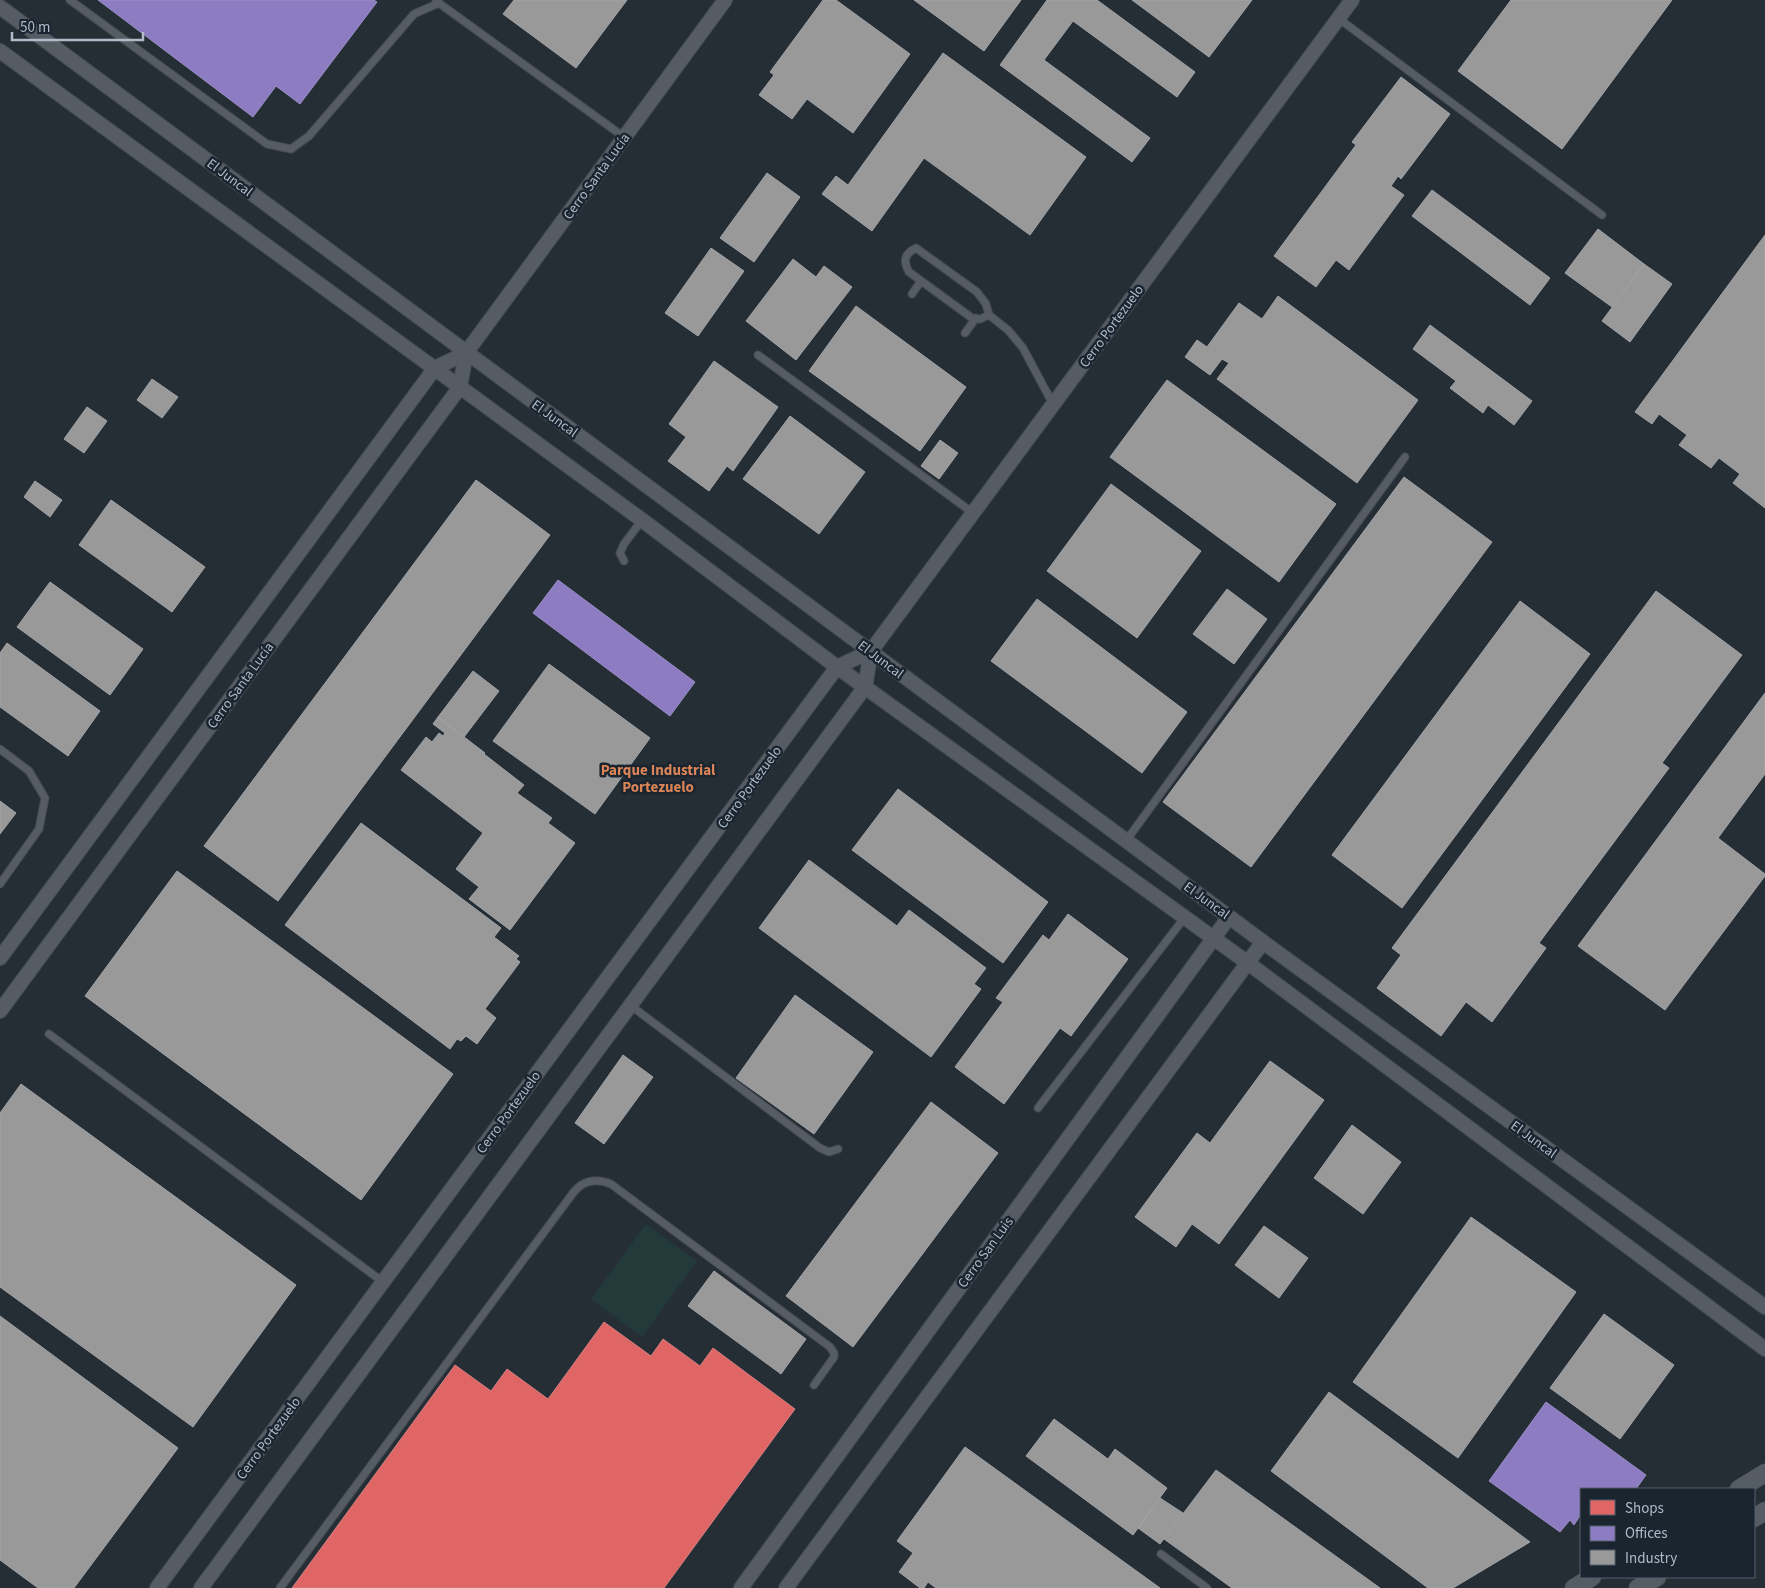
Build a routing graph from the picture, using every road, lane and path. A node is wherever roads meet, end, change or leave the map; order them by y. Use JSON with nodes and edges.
{"nodes":[{"id":1,"x":70,"y":0,"type":"edge"},
{"id":2,"x":725,"y":0,"type":"edge"},
{"id":3,"x":1352,"y":0,"type":"edge"},
{"id":4,"x":437,"y":1,"type":"edge"},
{"id":5,"x":0,"y":7,"type":"edge"},
{"id":6,"x":1338,"y":18,"type":"junction"},
{"id":7,"x":0,"y":51,"type":"edge"},
{"id":8,"x":624,"y":137,"type":"junction"},
{"id":9,"x":1602,"y":215,"type":"dead end"},
{"id":10,"x":921,"y":281,"type":"junction"},
{"id":11,"x":912,"y":294,"type":"dead end"},
{"id":12,"x":989,"y":315,"type":"junction"},
{"id":13,"x":976,"y":318,"type":"junction"},
{"id":14,"x":965,"y":333,"type":"dead end"},
{"id":15,"x":466,"y":353,"type":"junction"},
{"id":16,"x":758,"y":355,"type":"dead end"},
{"id":17,"x":435,"y":368,"type":"junction"},
{"id":18,"x":460,"y":387,"type":"junction"},
{"id":19,"x":1053,"y":404,"type":"junction"},
{"id":20,"x":1405,"y":457,"type":"dead end"},
{"id":21,"x":973,"y":513,"type":"junction"},
{"id":22,"x":642,"y":520,"type":"junction"},
{"id":23,"x":624,"y":561,"type":"dead end"},
{"id":24,"x":871,"y":651,"type":"junction"},
{"id":25,"x":837,"y":667,"type":"junction"},
{"id":26,"x":865,"y":687,"type":"junction"},
{"id":27,"x":0,"y":749,"type":"edge"},
{"id":28,"x":1126,"y":841,"type":"junction"},
{"id":29,"x":0,"y":884,"type":"edge"},
{"id":30,"x":1185,"y":917,"type":"junction"},
{"id":31,"x":1229,"y":917,"type":"junction"},
{"id":32,"x":1214,"y":938,"type":"junction"},
{"id":33,"x":1263,"y":942,"type":"junction"},
{"id":34,"x":0,"y":958,"type":"edge"},
{"id":35,"x":1248,"y":963,"type":"junction"},
{"id":36,"x":630,"y":1006,"type":"junction"},
{"id":37,"x":0,"y":1011,"type":"edge"},
{"id":38,"x":49,"y":1034,"type":"dead end"},
{"id":39,"x":1038,"y":1108,"type":"dead end"},
{"id":40,"x":838,"y":1149,"type":"dead end"},
{"id":41,"x":383,"y":1282,"type":"junction"},
{"id":42,"x":1765,"y":1307,"type":"edge"},
{"id":43,"x":1765,"y":1349,"type":"edge"},
{"id":44,"x":814,"y":1385,"type":"dead end"},
{"id":45,"x":1765,"y":1473,"type":"edge"},
{"id":46,"x":1740,"y":1488,"type":"edge"},
{"id":47,"x":1162,"y":1554,"type":"dead end"},
{"id":48,"x":1590,"y":1578,"type":"edge"},
{"id":49,"x":1655,"y":1578,"type":"edge"},
{"id":50,"x":157,"y":1588,"type":"edge"},
{"id":51,"x":200,"y":1588,"type":"edge"},
{"id":52,"x":280,"y":1588,"type":"edge"},
{"id":53,"x":741,"y":1588,"type":"edge"},
{"id":54,"x":786,"y":1588,"type":"edge"},
{"id":55,"x":1207,"y":1588,"type":"edge"},
{"id":56,"x":1574,"y":1588,"type":"edge"},
{"id":57,"x":1638,"y":1588,"type":"edge"}],
"edges":[{"from":1,"to":4,"type":"lane"},
{"from":2,"to":8,"type":"street","name":"Cerro Santa Lucía"},
{"from":3,"to":6,"type":"street","name":"Cerro Portezuelo"},
{"from":4,"to":8,"type":"lane"},
{"from":5,"to":15,"type":"street","name":"El Juncal"},
{"from":6,"to":9,"type":"lane"},
{"from":6,"to":19,"type":"street","name":"Cerro Portezuelo"},
{"from":7,"to":17,"type":"street","name":"El Juncal"},
{"from":8,"to":15,"type":"street","name":"Cerro Santa Lucía"},
{"from":10,"to":11,"type":"lane"},
{"from":10,"to":12,"type":"lane"},
{"from":10,"to":13,"type":"lane"},
{"from":12,"to":13,"type":"lane"},
{"from":12,"to":19,"type":"lane"},
{"from":13,"to":14,"type":"lane"},
{"from":15,"to":17,"type":"street","name":"Cerro Santa Lucía"},
{"from":15,"to":18,"type":"street","name":"Cerro Santa Lucía"},
{"from":15,"to":24,"type":"street","name":"El Juncal"},
{"from":16,"to":21,"type":"lane"},
{"from":17,"to":18,"type":"street","name":"El Juncal"},
{"from":17,"to":34,"type":"street","name":"Cerro Santa Lucía"},
{"from":18,"to":22,"type":"street","name":"El Juncal"},
{"from":18,"to":37,"type":"street","name":"Cerro Santa Lucía"},
{"from":19,"to":21,"type":"street","name":"Cerro Portezuelo"},
{"from":20,"to":28,"type":"lane"},
{"from":21,"to":24,"type":"street","name":"Cerro Portezuelo"},
{"from":22,"to":23,"type":"lane"},
{"from":22,"to":25,"type":"street","name":"El Juncal"},
{"from":24,"to":25,"type":"street","name":"Cerro Portezuelo"},
{"from":24,"to":26,"type":"street","name":"Cerro Portezuelo"},
{"from":24,"to":28,"type":"street","name":"El Juncal"},
{"from":25,"to":26,"type":"street","name":"El Juncal"},
{"from":25,"to":41,"type":"street","name":"Cerro Portezuelo"},
{"from":26,"to":30,"type":"street","name":"El Juncal"},
{"from":26,"to":36,"type":"street","name":"Cerro Portezuelo"},
{"from":27,"to":29,"type":"lane"},
{"from":28,"to":31,"type":"street","name":"El Juncal"},
{"from":30,"to":32,"type":"street","name":"El Juncal"},
{"from":30,"to":39,"type":"lane"},
{"from":31,"to":32,"type":"street","name":"Cerro San Luis"},
{"from":31,"to":33,"type":"street","name":"El Juncal"},
{"from":32,"to":35,"type":"street","name":"El Juncal"},
{"from":32,"to":53,"type":"street","name":"Cerro San Luis"},
{"from":33,"to":35,"type":"street"},
{"from":33,"to":42,"type":"street","name":"El Juncal"},
{"from":35,"to":43,"type":"street","name":"El Juncal"},
{"from":35,"to":54,"type":"street"},
{"from":36,"to":40,"type":"lane"},
{"from":36,"to":51,"type":"street","name":"Cerro Portezuelo"},
{"from":38,"to":41,"type":"lane"},
{"from":41,"to":50,"type":"street","name":"Cerro Portezuelo"},
{"from":44,"to":52,"type":"lane"},
{"from":45,"to":46,"type":"street"},
{"from":47,"to":55,"type":"lane"},
{"from":48,"to":56,"type":"street"},
{"from":49,"to":57,"type":"street"}]}
